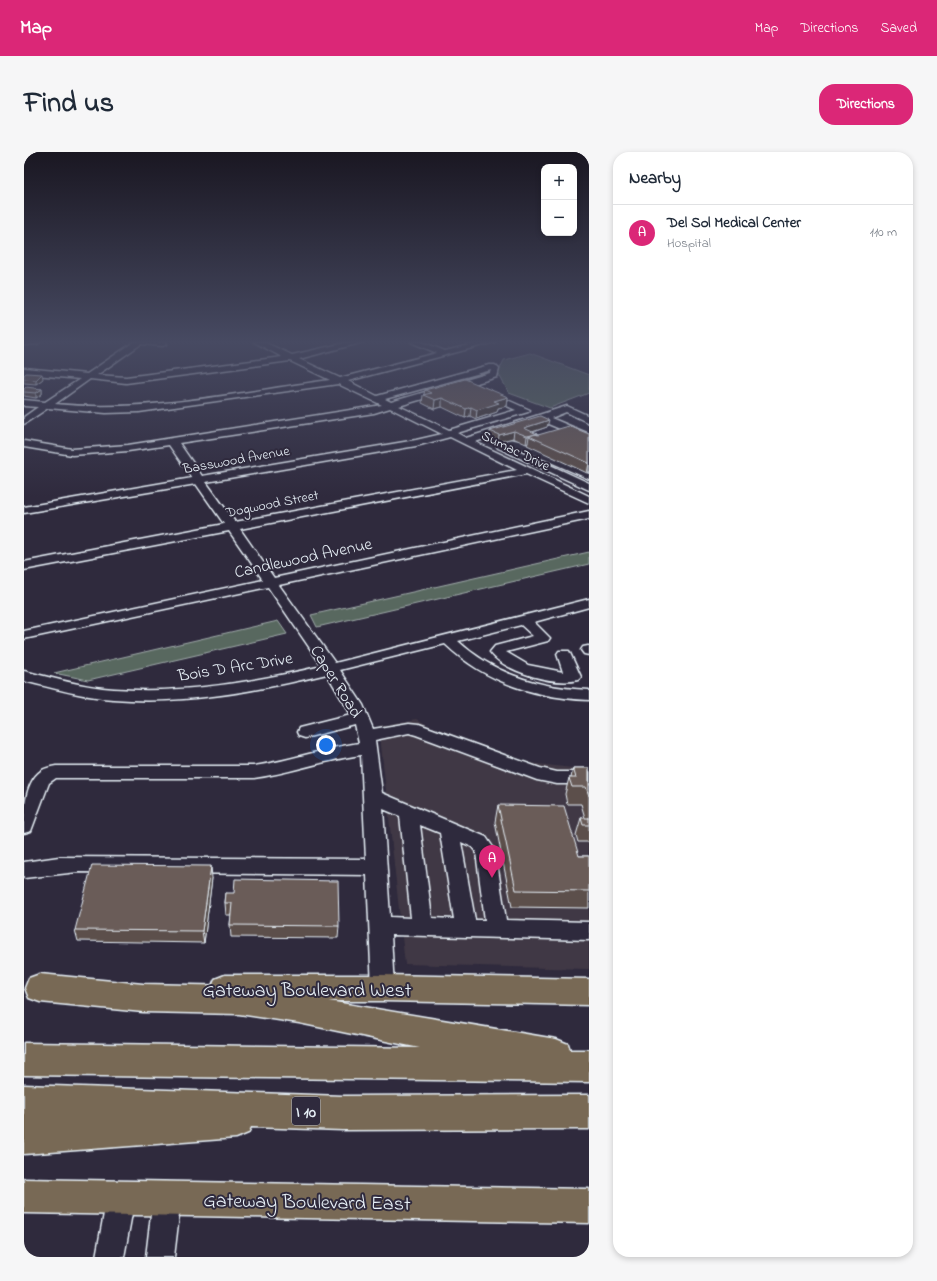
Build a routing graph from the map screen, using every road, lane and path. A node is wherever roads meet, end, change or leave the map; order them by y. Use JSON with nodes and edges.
{"nodes":[{"id":1,"x":64,"y":394,"type":"edge"},
{"id":2,"x":250,"y":394,"type":"edge"},
{"id":3,"x":365,"y":394,"type":"edge"},
{"id":4,"x":396,"y":394,"type":"edge"},
{"id":5,"x":424,"y":394,"type":"edge"},
{"id":6,"x":486,"y":394,"type":"edge"},
{"id":7,"x":513,"y":394,"type":"edge"},
{"id":8,"x":376,"y":399,"type":"junction"},
{"id":9,"x":24,"y":403,"type":"edge"},
{"id":10,"x":388,"y":404,"type":"junction"},
{"id":11,"x":46,"y":406,"type":"junction"},
{"id":12,"x":525,"y":410,"type":"junction"},
{"id":13,"x":542,"y":418,"type":"junction"},
{"id":14,"x":589,"y":420,"type":"edge"},
{"id":15,"x":24,"y":421,"type":"edge"},
{"id":16,"x":450,"y":434,"type":"junction"},
{"id":17,"x":589,"y":438,"type":"edge"},
{"id":18,"x":466,"y":441,"type":"junction"},
{"id":19,"x":172,"y":442,"type":"junction"},
{"id":20,"x":24,"y":444,"type":"edge"},
{"id":21,"x":558,"y":462,"type":"junction"},
{"id":22,"x":546,"y":466,"type":"junction"},
{"id":23,"x":528,"y":471,"type":"junction"},
{"id":24,"x":200,"y":480,"type":"junction"},
{"id":25,"x":587,"y":482,"type":"edge"},
{"id":26,"x":589,"y":500,"type":"edge"},
{"id":27,"x":24,"y":510,"type":"edge"},
{"id":28,"x":589,"y":515,"type":"edge"},
{"id":29,"x":232,"y":526,"type":"junction"},
{"id":30,"x":24,"y":566,"type":"edge"},
{"id":31,"x":272,"y":582,"type":"junction"},
{"id":32,"x":589,"y":603,"type":"edge"},
{"id":33,"x":524,"y":620,"type":"junction"},
{"id":34,"x":24,"y":635,"type":"edge"},
{"id":35,"x":448,"y":640,"type":"junction"},
{"id":36,"x":564,"y":654,"type":"dead end"},
{"id":37,"x":331,"y":668,"type":"junction"},
{"id":38,"x":24,"y":676,"type":"edge"},
{"id":39,"x":567,"y":677,"type":"junction"},
{"id":40,"x":571,"y":694,"type":"junction"},
{"id":41,"x":589,"y":695,"type":"edge"},
{"id":42,"x":360,"y":718,"type":"junction"},
{"id":43,"x":306,"y":732,"type":"dead end"},
{"id":44,"x":368,"y":742,"type":"junction"},
{"id":45,"x":589,"y":778,"type":"edge"},
{"id":46,"x":373,"y":797,"type":"junction"},
{"id":47,"x":409,"y":812,"type":"junction"},
{"id":48,"x":24,"y":826,"type":"edge"},
{"id":49,"x":449,"y":829,"type":"junction"},
{"id":50,"x":376,"y":866,"type":"junction"},
{"id":51,"x":24,"y":870,"type":"edge"},
{"id":52,"x":380,"y":926,"type":"junction"},
{"id":53,"x":423,"y":927,"type":"junction"},
{"id":54,"x":466,"y":928,"type":"junction"},
{"id":55,"x":497,"y":929,"type":"junction"},
{"id":56,"x":589,"y":931,"type":"edge"},
{"id":57,"x":32,"y":988,"type":"edge"},
{"id":58,"x":383,"y":988,"type":"junction"},
{"id":59,"x":589,"y":992,"type":"edge"},
{"id":60,"x":24,"y":1059,"type":"edge"},
{"id":61,"x":589,"y":1060,"type":"edge"},
{"id":62,"x":589,"y":1066,"type":"edge"},
{"id":63,"x":24,"y":1102,"type":"edge"},
{"id":64,"x":589,"y":1112,"type":"edge"},
{"id":65,"x":343,"y":1113,"type":"junction"},
{"id":66,"x":24,"y":1136,"type":"edge"},
{"id":67,"x":24,"y":1196,"type":"edge"},
{"id":68,"x":121,"y":1197,"type":"junction"},
{"id":69,"x":167,"y":1198,"type":"junction"},
{"id":70,"x":589,"y":1206,"type":"edge"},
{"id":71,"x":110,"y":1257,"type":"edge"},
{"id":72,"x":160,"y":1257,"type":"edge"}],
"edges":[{"from":1,"to":11,"type":"street"},
{"from":2,"to":11,"type":"street"},
{"from":3,"to":8,"type":"street","name":"Sumac Drive"},
{"from":4,"to":8,"type":"street"},
{"from":5,"to":10,"type":"street"},
{"from":6,"to":12,"type":"street"},
{"from":7,"to":12,"type":"street"},
{"from":8,"to":10,"type":"street","name":"Sumac Drive"},
{"from":9,"to":11,"type":"street"},
{"from":10,"to":16,"type":"street","name":"Sumac Drive"},
{"from":10,"to":19,"type":"street"},
{"from":11,"to":15,"type":"street"},
{"from":12,"to":16,"type":"street","name":"Basswood Avenue"},
{"from":13,"to":14,"type":"street"},
{"from":13,"to":17,"type":"street"},
{"from":13,"to":18,"type":"street"},
{"from":16,"to":18,"type":"street","name":"Sumac Drive"},
{"from":16,"to":24,"type":"street","name":"Basswood Avenue"},
{"from":18,"to":23,"type":"street","name":"Sumac Drive"},
{"from":19,"to":20,"type":"street"},
{"from":19,"to":24,"type":"street","name":"Caper Road"},
{"from":21,"to":22,"type":"street","name":"Dogwood Street"},
{"from":21,"to":22,"type":"street"},
{"from":21,"to":25,"type":"street"},
{"from":22,"to":23,"type":"street","name":"Dogwood Street"},
{"from":22,"to":25,"type":"street"},
{"from":23,"to":26,"type":"street","name":"Sumac Drive"},
{"from":23,"to":29,"type":"street","name":"Dogwood Street"},
{"from":24,"to":27,"type":"street","name":"Basswood Avenue"},
{"from":24,"to":29,"type":"street","name":"Caper Road"},
{"from":28,"to":31,"type":"street","name":"Candlewood Avenue"},
{"from":29,"to":30,"type":"street","name":"Dogwood Street"},
{"from":29,"to":31,"type":"street","name":"Caper Road"},
{"from":31,"to":34,"type":"street","name":"Candlewood Avenue"},
{"from":31,"to":37,"type":"street","name":"Caper Road"},
{"from":32,"to":33,"type":"street","name":"Bois D Arc Drive"},
{"from":33,"to":35,"type":"street","name":"Bois D Arc Drive"},
{"from":33,"to":39,"type":"street"},
{"from":35,"to":37,"type":"street","name":"Bois D Arc Drive"},
{"from":35,"to":40,"type":"street"},
{"from":36,"to":39,"type":"street"},
{"from":37,"to":38,"type":"street","name":"Bois D Arc Drive"},
{"from":37,"to":42,"type":"street","name":"Caper Road"},
{"from":39,"to":40,"type":"street"},
{"from":40,"to":41,"type":"street"},
{"from":42,"to":43,"type":"street"},
{"from":42,"to":44,"type":"street","name":"Caper Road"},
{"from":44,"to":45,"type":"street"},
{"from":44,"to":46,"type":"street","name":"Caper Road"},
{"from":44,"to":48,"type":"street"},
{"from":46,"to":47,"type":"street"},
{"from":46,"to":50,"type":"street","name":"Caper Road"},
{"from":47,"to":49,"type":"street"},
{"from":47,"to":53,"type":"street"},
{"from":49,"to":54,"type":"street"},
{"from":49,"to":55,"type":"street"},
{"from":50,"to":51,"type":"street"},
{"from":50,"to":52,"type":"street","name":"Caper Road"},
{"from":52,"to":53,"type":"street"},
{"from":52,"to":58,"type":"street","name":"Caper Road"},
{"from":53,"to":54,"type":"street"},
{"from":54,"to":55,"type":"street"},
{"from":55,"to":56,"type":"street"},
{"from":57,"to":58,"type":"main road","name":"Gateway Boulevard West"},
{"from":57,"to":61,"type":"highway"},
{"from":58,"to":59,"type":"main road","name":"Gateway Boulevard West"},
{"from":60,"to":62,"type":"highway"},
{"from":63,"to":65,"type":"highway","number":"I 10"},
{"from":64,"to":65,"type":"highway","number":"I 10"},
{"from":65,"to":66,"type":"highway"},
{"from":67,"to":68,"type":"main road","name":"Gateway Boulevard East"},
{"from":68,"to":69,"type":"main road","name":"Gateway Boulevard East"},
{"from":68,"to":71,"type":"street"},
{"from":69,"to":70,"type":"main road","name":"Gateway Boulevard East"},
{"from":69,"to":72,"type":"street"}]}
